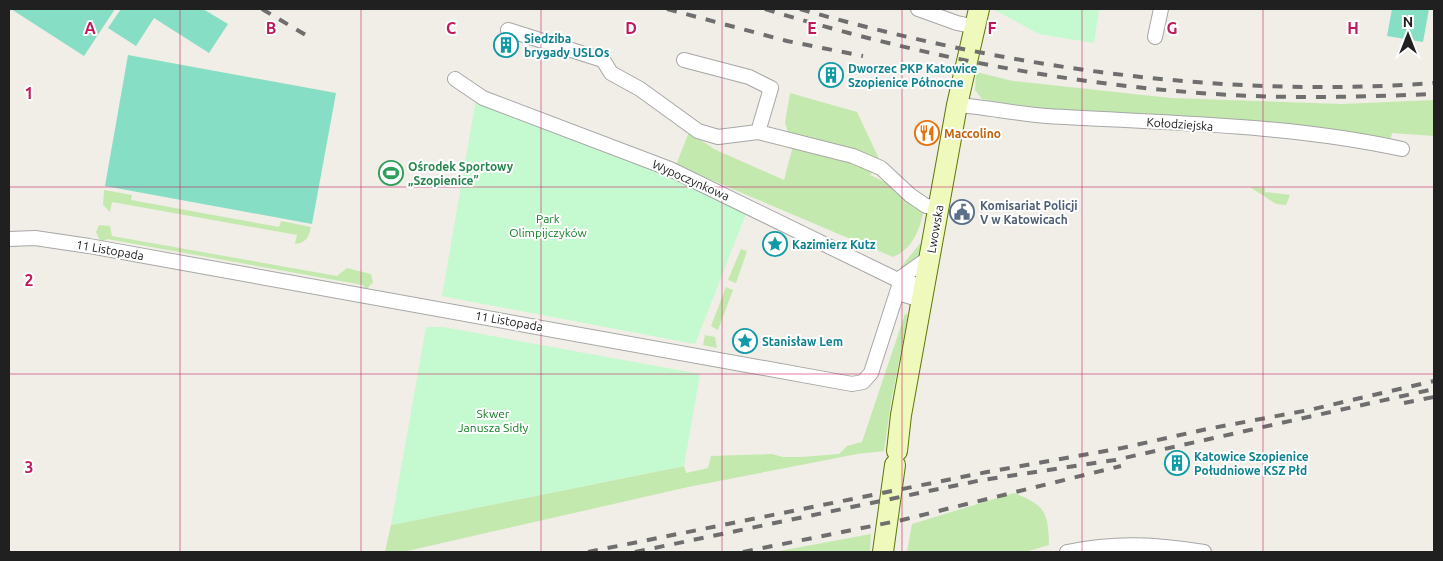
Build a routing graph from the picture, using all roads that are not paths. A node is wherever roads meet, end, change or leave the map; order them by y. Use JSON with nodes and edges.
{"nodes":[{"id":1,"x":918,"y":9,"type":"edge"},
{"id":2,"x":1161,"y":9,"type":"edge"},
{"id":3,"x":977,"y":18,"type":"edge"},
{"id":4,"x":508,"y":30,"type":"dead end"},
{"id":5,"x":1155,"y":37,"type":"dead end"},
{"id":6,"x":684,"y":60,"type":"dead end"},
{"id":7,"x":455,"y":79,"type":"dead end"},
{"id":8,"x":957,"y":105,"type":"junction"},
{"id":9,"x":758,"y":132,"type":"junction"},
{"id":10,"x":1402,"y":149,"type":"dead end"},
{"id":11,"x":939,"y":207,"type":"junction"},
{"id":12,"x":9,"y":239,"type":"edge"},
{"id":13,"x":926,"y":280,"type":"junction"},
{"id":14,"x":902,"y":283,"type":"junction"},
{"id":15,"x":882,"y":552,"type":"edge"},
{"id":16,"x":1067,"y":552,"type":"edge"},
{"id":17,"x":1204,"y":552,"type":"edge"}],
"edges":[{"from":1,"to":3,"type":"street"},
{"from":2,"to":5,"type":"street"},
{"from":3,"to":8,"type":"street","name":"Lwowska"},
{"from":4,"to":9,"type":"street"},
{"from":6,"to":9,"type":"street"},
{"from":7,"to":14,"type":"street","name":"Wypoczynkowa"},
{"from":8,"to":10,"type":"street","name":"Kołodziejska"},
{"from":8,"to":11,"type":"street","name":"Lwowska"},
{"from":9,"to":11,"type":"street"},
{"from":11,"to":13,"type":"street","name":"Lwowska"},
{"from":12,"to":14,"type":"street","name":"11 Listopada"},
{"from":13,"to":14,"type":"street","name":"Wypoczynkowa"},
{"from":13,"to":14,"type":"street","name":"Wypoczynkowa"},
{"from":13,"to":14,"type":"street"},
{"from":13,"to":15,"type":"street","name":"Lwowska"},
{"from":16,"to":17,"type":"street"}]}
